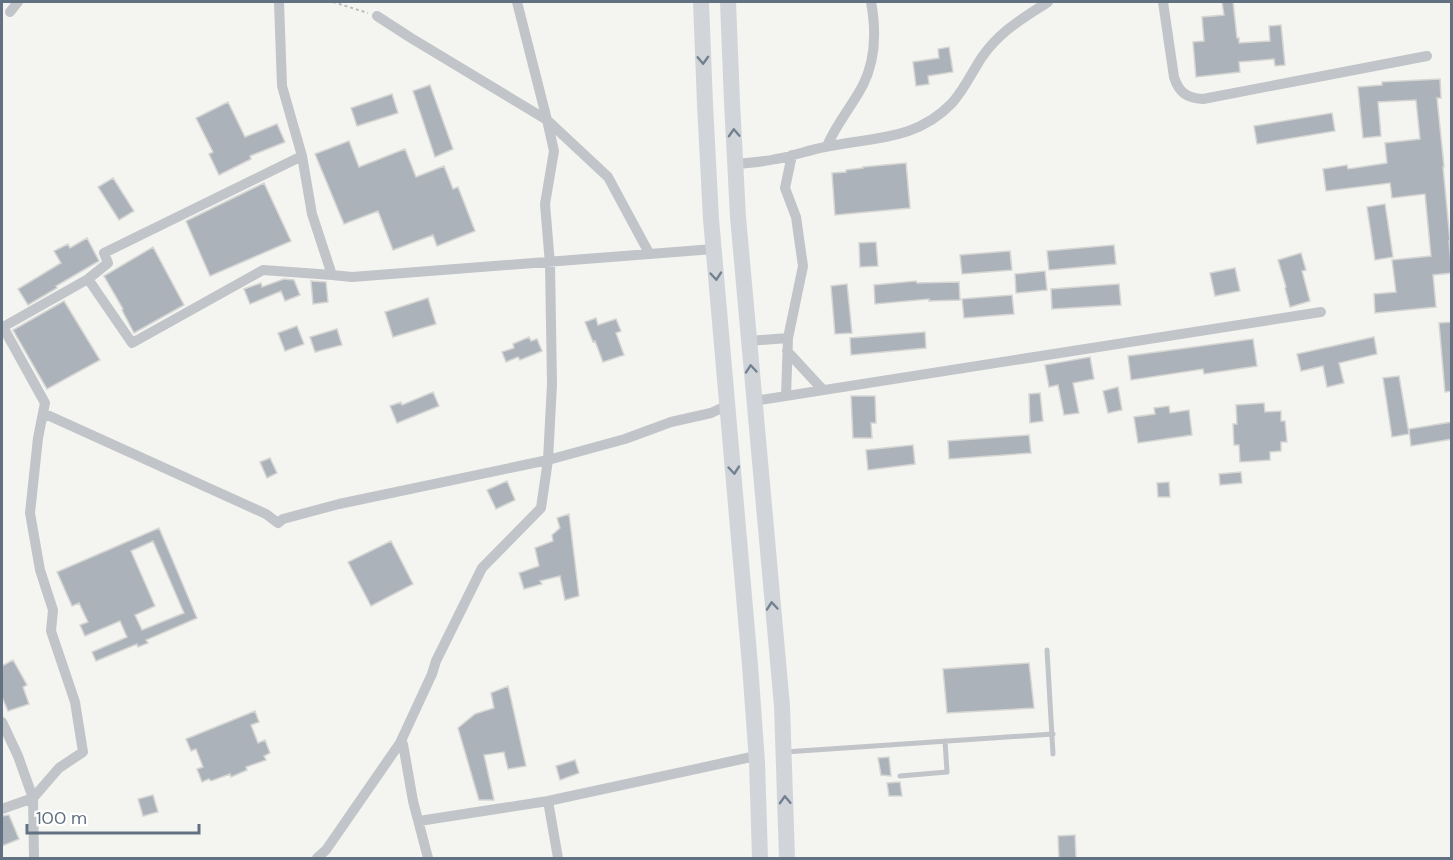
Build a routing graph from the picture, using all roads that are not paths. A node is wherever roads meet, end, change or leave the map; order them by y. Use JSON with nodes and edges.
{"nodes":[{"id":1,"x":18,"y":2,"type":"edge"},
{"id":2,"x":279,"y":2,"type":"edge"},
{"id":3,"x":518,"y":2,"type":"edge"},
{"id":4,"x":701,"y":2,"type":"edge"},
{"id":5,"x":728,"y":2,"type":"edge"},
{"id":6,"x":871,"y":2,"type":"edge"},
{"id":7,"x":1048,"y":2,"type":"edge"},
{"id":8,"x":1163,"y":2,"type":"edge"},
{"id":9,"x":10,"y":12,"type":"dead end"},
{"id":10,"x":377,"y":16,"type":"road end"},
{"id":11,"x":1427,"y":56,"type":"dead end"},
{"id":12,"x":548,"y":120,"type":"junction"},
{"id":13,"x":828,"y":146,"type":"junction"},
{"id":14,"x":792,"y":155,"type":"junction"},
{"id":15,"x":302,"y":156,"type":"junction"},
{"id":16,"x":735,"y":164,"type":"junction"},
{"id":17,"x":714,"y":249,"type":"junction"},
{"id":18,"x":649,"y":253,"type":"junction"},
{"id":19,"x":550,"y":261,"type":"junction"},
{"id":20,"x":332,"y":275,"type":"junction"},
{"id":21,"x":88,"y":279,"type":"junction"},
{"id":22,"x":1321,"y":312,"type":"dead end"},
{"id":23,"x":721,"y":337,"type":"junction"},
{"id":24,"x":748,"y":338,"type":"junction"},
{"id":25,"x":788,"y":338,"type":"junction"},
{"id":26,"x":788,"y":351,"type":"junction"},
{"id":27,"x":823,"y":390,"type":"junction"},
{"id":28,"x":786,"y":396,"type":"junction"},
{"id":29,"x":754,"y":401,"type":"junction"},
{"id":30,"x":728,"y":405,"type":"junction"},
{"id":31,"x":43,"y":413,"type":"junction"},
{"id":32,"x":548,"y":460,"type":"junction"},
{"id":33,"x":1047,"y":650,"type":"dead end"},
{"id":34,"x":782,"y":706,"type":"junction"},
{"id":35,"x":753,"y":708,"type":"junction"},
{"id":36,"x":2,"y":722,"type":"edge"},
{"id":37,"x":1053,"y":734,"type":"junction"},
{"id":38,"x":945,"y":741,"type":"junction"},
{"id":39,"x":400,"y":743,"type":"junction"},
{"id":40,"x":783,"y":752,"type":"junction"},
{"id":41,"x":1053,"y":754,"type":"dead end"},
{"id":42,"x":756,"y":756,"type":"junction"},
{"id":43,"x":900,"y":776,"type":"dead end"},
{"id":44,"x":33,"y":798,"type":"junction"},
{"id":45,"x":548,"y":801,"type":"junction"},
{"id":46,"x":2,"y":809,"type":"edge"},
{"id":47,"x":419,"y":821,"type":"junction"},
{"id":48,"x":34,"y":858,"type":"edge"},
{"id":49,"x":317,"y":858,"type":"edge"},
{"id":50,"x":428,"y":858,"type":"edge"},
{"id":51,"x":558,"y":858,"type":"edge"},
{"id":52,"x":760,"y":858,"type":"edge"},
{"id":53,"x":787,"y":858,"type":"edge"}],
"edges":[{"from":1,"to":9,"type":"street"},
{"from":2,"to":15,"type":"street"},
{"from":3,"to":12,"type":"street"},
{"from":4,"to":17,"type":"highway","one_way":true},
{"from":16,"to":5,"type":"highway","one_way":true},
{"from":6,"to":13,"type":"street"},
{"from":7,"to":13,"type":"street"},
{"from":8,"to":11,"type":"street"},
{"from":10,"to":12,"type":"street"},
{"from":12,"to":18,"type":"street"},
{"from":12,"to":19,"type":"street"},
{"from":13,"to":14,"type":"street"},
{"from":14,"to":16,"type":"street"},
{"from":14,"to":25,"type":"street"},
{"from":15,"to":20,"type":"street"},
{"from":15,"to":21,"type":"street"},
{"from":16,"to":24,"type":"highway"},
{"from":17,"to":18,"type":"street"},
{"from":17,"to":23,"type":"highway","one_way":true},
{"from":18,"to":19,"type":"street"},
{"from":19,"to":20,"type":"street"},
{"from":19,"to":32,"type":"street"},
{"from":20,"to":21,"type":"street"},
{"from":21,"to":31,"type":"street"},
{"from":22,"to":27,"type":"street"},
{"from":23,"to":24,"type":"highway"},
{"from":23,"to":30,"type":"highway"},
{"from":24,"to":25,"type":"street"},
{"from":29,"to":24,"type":"highway","one_way":true},
{"from":25,"to":26,"type":"street"},
{"from":26,"to":27,"type":"street"},
{"from":26,"to":28,"type":"street"},
{"from":27,"to":28,"type":"street"},
{"from":28,"to":29,"type":"street"},
{"from":34,"to":29,"type":"highway","one_way":true},
{"from":30,"to":32,"type":"street"},
{"from":30,"to":35,"type":"highway","one_way":true},
{"from":31,"to":32,"type":"street"},
{"from":31,"to":44,"type":"street"},
{"from":32,"to":39,"type":"street"},
{"from":33,"to":37,"type":"lane"},
{"from":34,"to":35,"type":"highway"},
{"from":34,"to":40,"type":"highway"},
{"from":35,"to":42,"type":"highway"},
{"from":36,"to":44,"type":"street"},
{"from":37,"to":38,"type":"lane"},
{"from":37,"to":41,"type":"lane"},
{"from":38,"to":40,"type":"lane"},
{"from":38,"to":43,"type":"lane"},
{"from":39,"to":47,"type":"street"},
{"from":39,"to":49,"type":"street"},
{"from":53,"to":40,"type":"highway","one_way":true},
{"from":42,"to":45,"type":"street"},
{"from":42,"to":52,"type":"highway"},
{"from":44,"to":46,"type":"street"},
{"from":44,"to":48,"type":"street"},
{"from":45,"to":47,"type":"street"},
{"from":45,"to":51,"type":"street"},
{"from":47,"to":50,"type":"street"}]}
